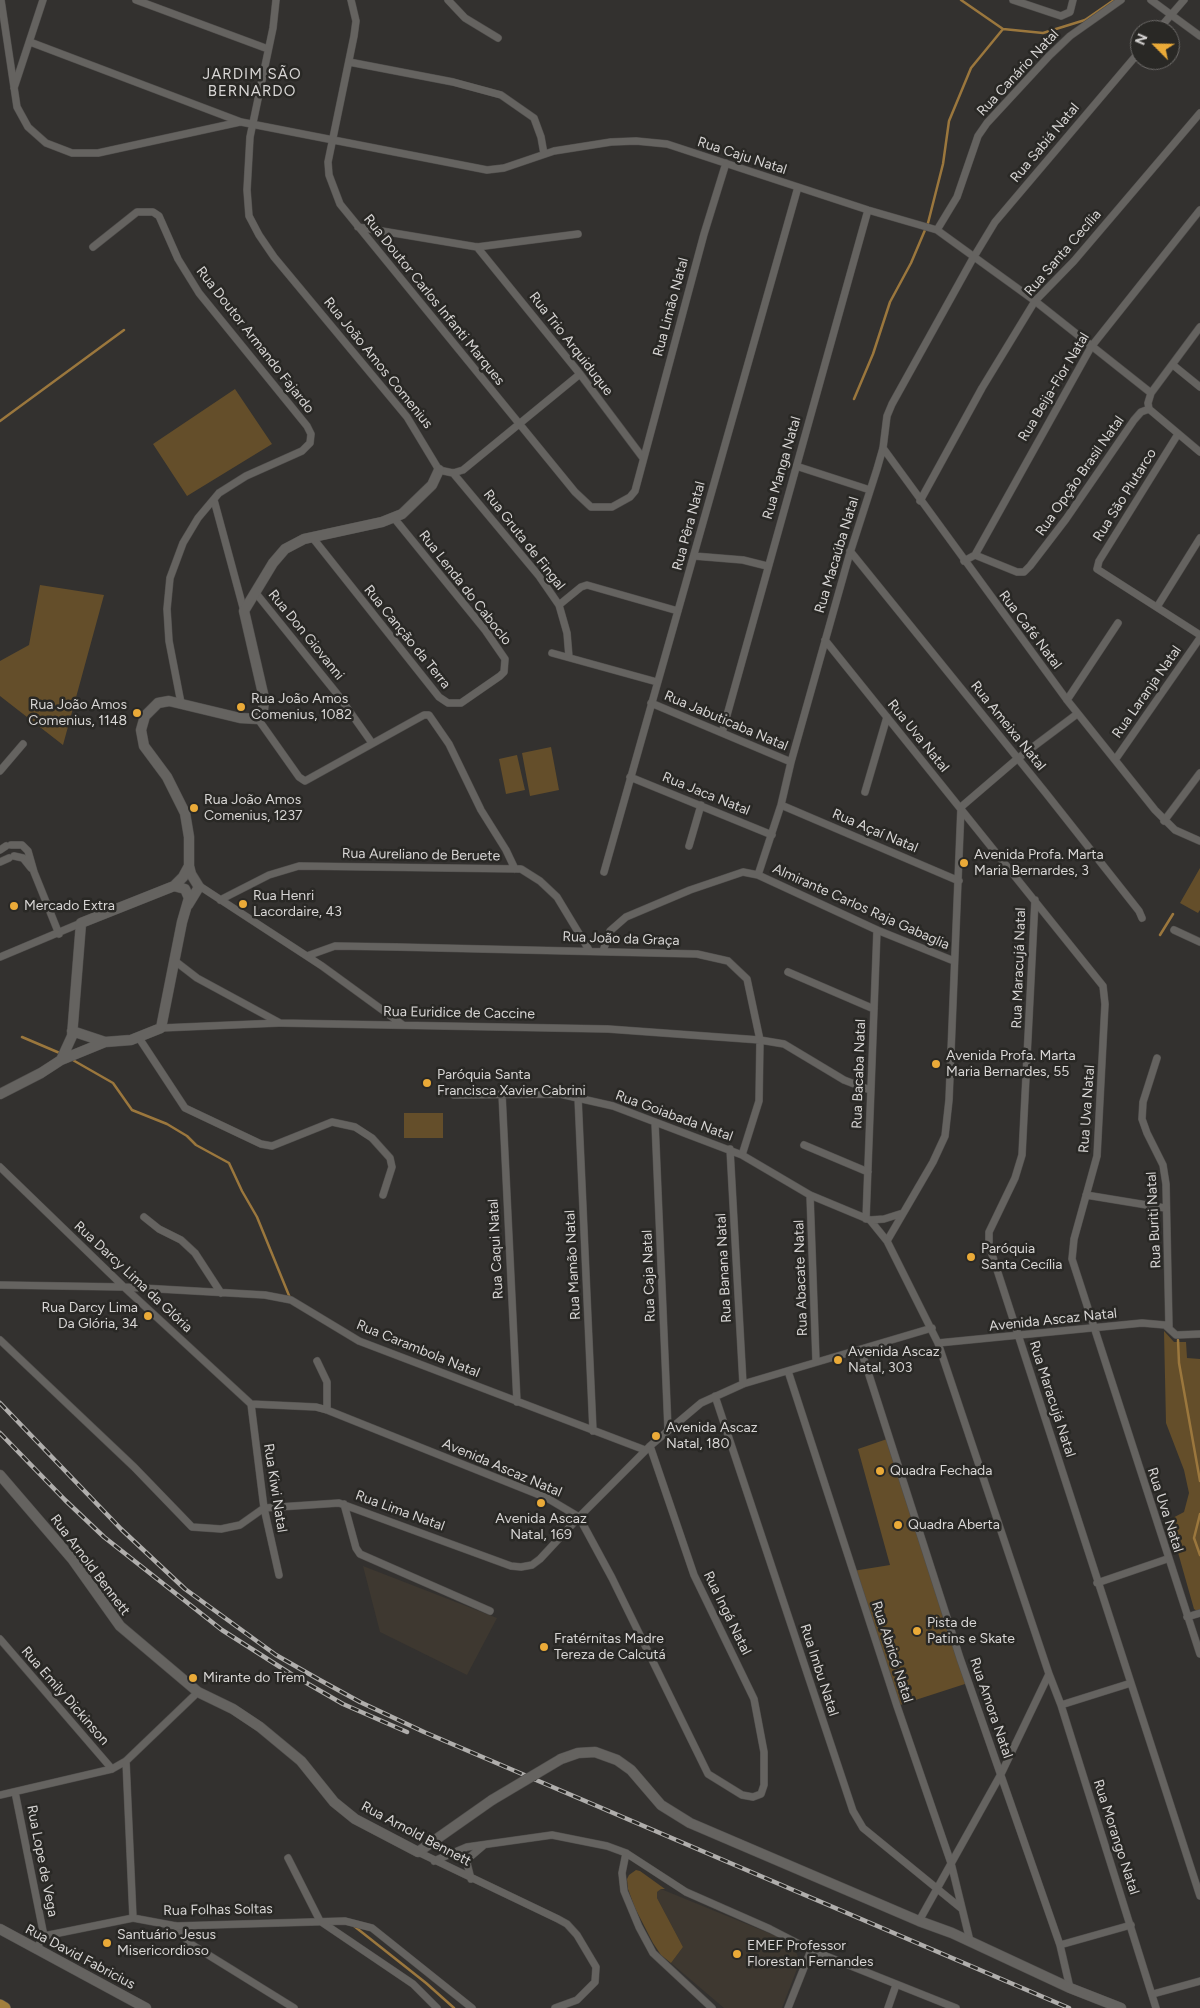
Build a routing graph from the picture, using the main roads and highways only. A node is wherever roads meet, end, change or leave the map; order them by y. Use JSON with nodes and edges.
{"nodes":[{"id":1,"x":0,"y":2005,"type":"edge"},
{"id":2,"x":6,"y":2008,"type":"edge"}],
"edges":[{"from":1,"to":2,"type":"main road"}]}
